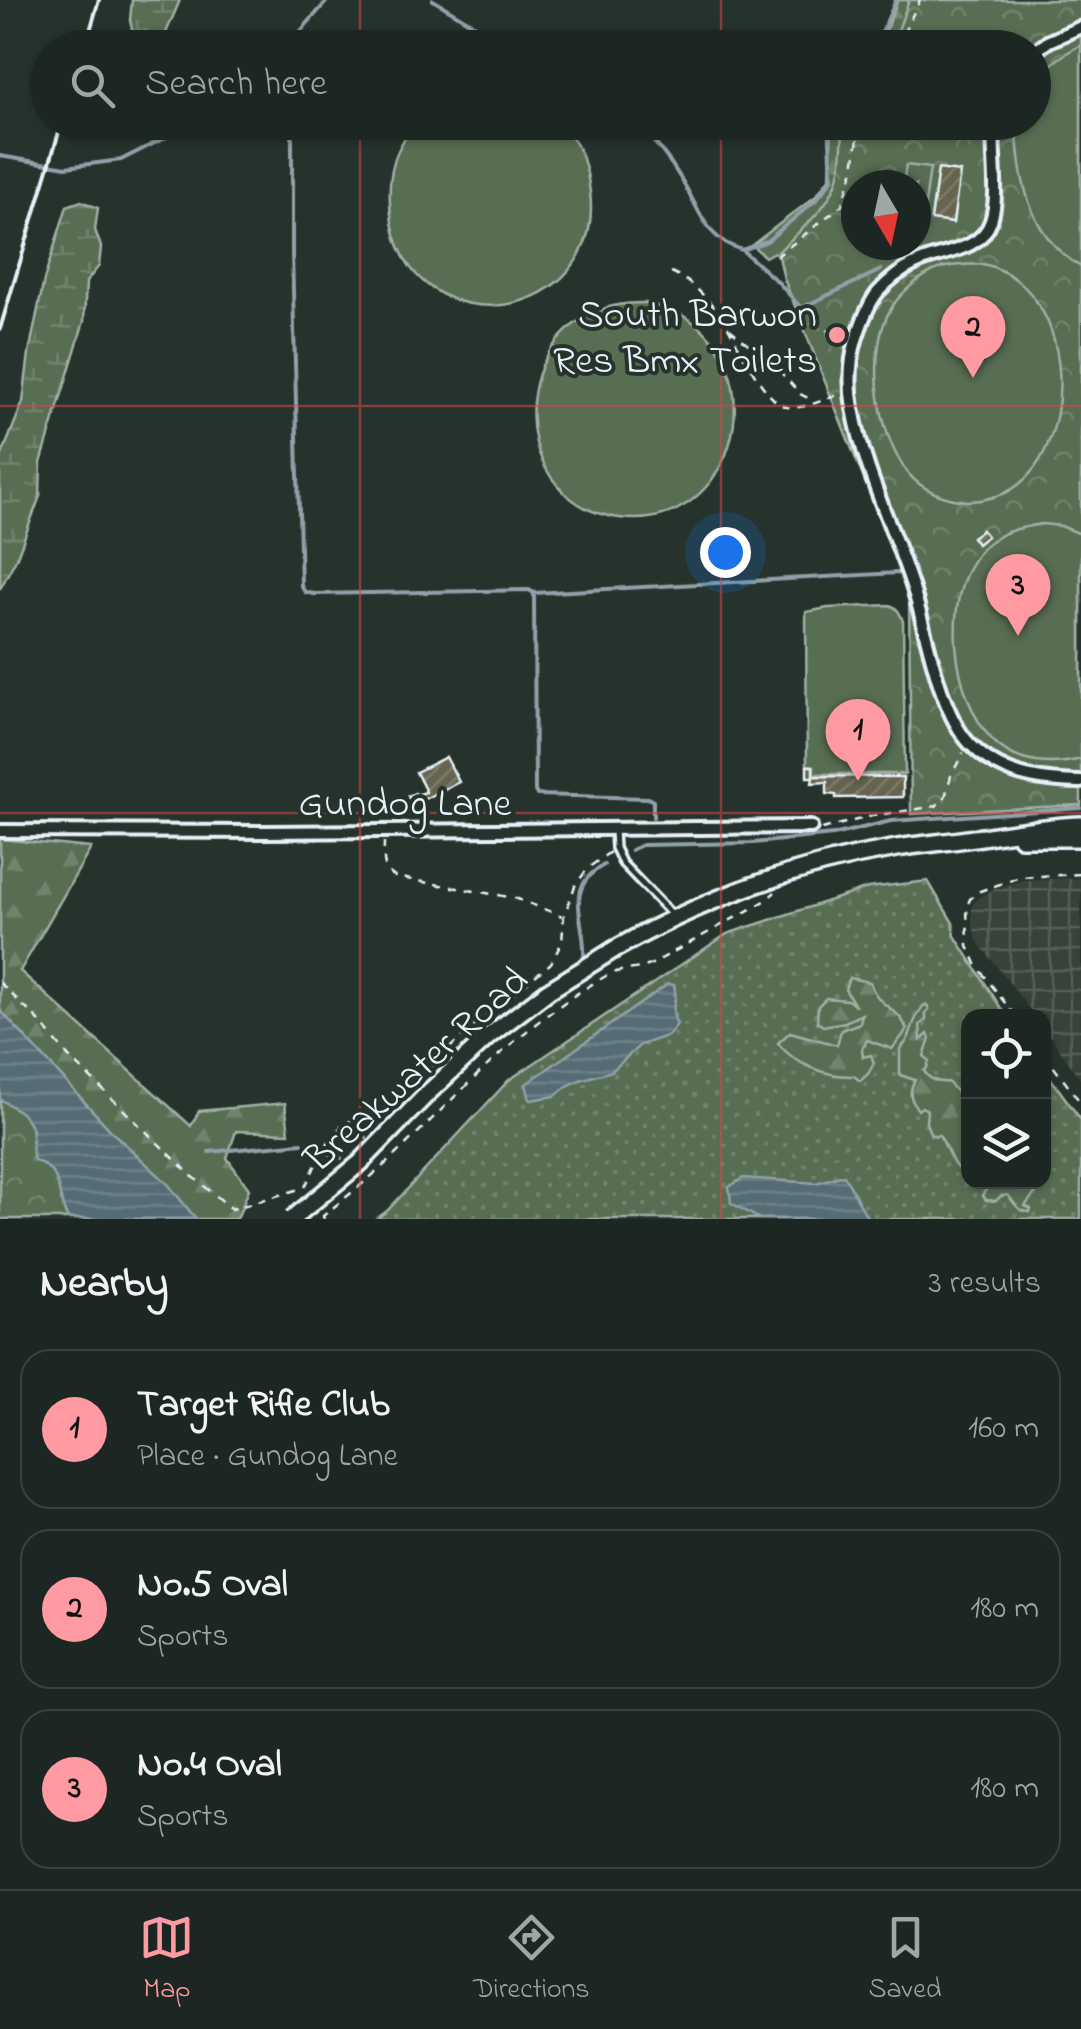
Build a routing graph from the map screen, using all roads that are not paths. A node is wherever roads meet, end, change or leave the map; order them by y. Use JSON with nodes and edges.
{"nodes":[{"id":1,"x":1081,"y":27,"type":"edge"},
{"id":2,"x":1051,"y":40,"type":"edge"},
{"id":3,"x":992,"y":140,"type":"edge"},
{"id":4,"x":1081,"y":782,"type":"edge"},
{"id":5,"x":1081,"y":825,"type":"edge"},
{"id":6,"x":811,"y":828,"type":"road end"},
{"id":7,"x":614,"y":830,"type":"junction"},
{"id":8,"x":0,"y":831,"type":"edge"},
{"id":9,"x":977,"y":838,"type":"junction"},
{"id":10,"x":1081,"y":838,"type":"edge"},
{"id":11,"x":675,"y":918,"type":"junction"},
{"id":12,"x":292,"y":1219,"type":"edge"}],
"edges":[{"from":1,"to":2,"type":"street"},
{"from":3,"to":4,"type":"street"},
{"from":5,"to":9,"type":"main road","name":"Breakwater Road"},
{"from":6,"to":7,"type":"street","name":"Gundog Lane"},
{"from":7,"to":8,"type":"street","name":"Gundog Lane"},
{"from":7,"to":11,"type":"lane"},
{"from":9,"to":10,"type":"main road","name":"Breakwater Road"},
{"from":9,"to":11,"type":"main road","name":"Breakwater Road"},
{"from":11,"to":12,"type":"main road","name":"Breakwater Road","bridge":true}]}
